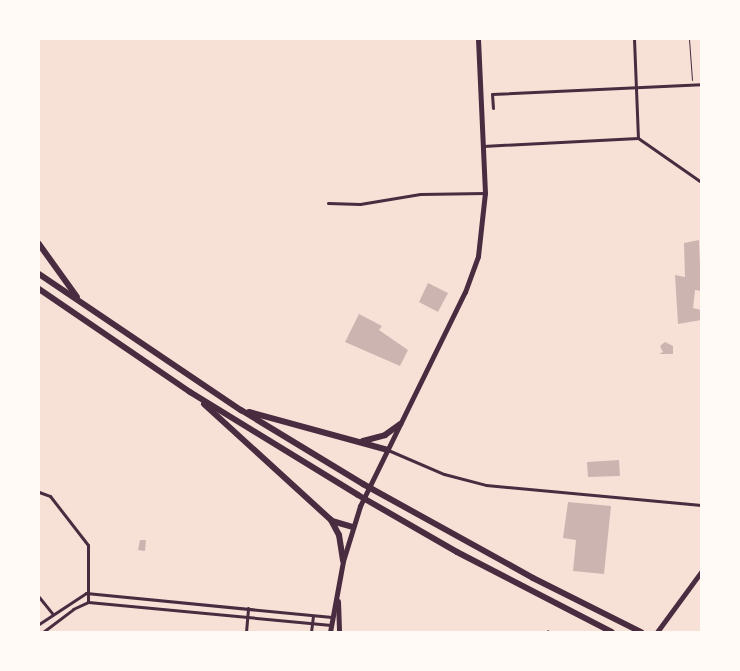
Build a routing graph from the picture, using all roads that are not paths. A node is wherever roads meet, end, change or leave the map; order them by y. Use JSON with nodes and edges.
{"nodes":[{"id":1,"x":478,"y":39,"type":"edge"},
{"id":2,"x":634,"y":39,"type":"edge"},
{"id":3,"x":701,"y":84,"type":"edge"},
{"id":4,"x":637,"y":87,"type":"junction"},
{"id":5,"x":493,"y":108,"type":"dead end"},
{"id":6,"x":638,"y":138,"type":"junction"},
{"id":7,"x":482,"y":146,"type":"junction"},
{"id":8,"x":701,"y":182,"type":"edge"},
{"id":9,"x":485,"y":193,"type":"junction"},
{"id":10,"x":328,"y":203,"type":"dead end"},
{"id":11,"x":39,"y":244,"type":"edge"},
{"id":12,"x":39,"y":274,"type":"edge"},
{"id":13,"x":39,"y":290,"type":"edge"},
{"id":14,"x":81,"y":302,"type":"junction"},
{"id":15,"x":190,"y":392,"type":"junction"},
{"id":16,"x":241,"y":410,"type":"junction"},
{"id":17,"x":400,"y":424,"type":"junction"},
{"id":18,"x":359,"y":441,"type":"junction"},
{"id":19,"x":388,"y":450,"type":"junction"},
{"id":20,"x":39,"y":492,"type":"edge"},
{"id":21,"x":701,"y":505,"type":"edge"},
{"id":22,"x":331,"y":520,"type":"junction"},
{"id":23,"x":353,"y":527,"type":"junction"},
{"id":24,"x":343,"y":561,"type":"junction"},
{"id":25,"x":701,"y":572,"type":"edge"},
{"id":26,"x":86,"y":593,"type":"junction"},
{"id":27,"x":338,"y":593,"type":"junction"},
{"id":28,"x":39,"y":597,"type":"edge"},
{"id":29,"x":88,"y":602,"type":"junction"},
{"id":30,"x":248,"y":608,"type":"junction"},
{"id":31,"x":52,"y":614,"type":"junction"},
{"id":32,"x":313,"y":616,"type":"junction"},
{"id":33,"x":247,"y":617,"type":"junction"},
{"id":34,"x":332,"y":618,"type":"junction"},
{"id":35,"x":39,"y":624,"type":"edge"},
{"id":36,"x":312,"y":624,"type":"junction"},
{"id":37,"x":330,"y":625,"type":"junction"},
{"id":38,"x":339,"y":629,"type":"edge"},
{"id":39,"x":43,"y":632,"type":"edge"},
{"id":40,"x":246,"y":632,"type":"edge"},
{"id":41,"x":311,"y":632,"type":"edge"},
{"id":42,"x":330,"y":632,"type":"edge"},
{"id":43,"x":612,"y":632,"type":"edge"},
{"id":44,"x":641,"y":632,"type":"edge"},
{"id":45,"x":657,"y":632,"type":"edge"}],
"edges":[{"from":1,"to":7,"type":"main road"},
{"from":2,"to":4,"type":"street"},
{"from":3,"to":4,"type":"street"},
{"from":4,"to":5,"type":"street"},
{"from":4,"to":6,"type":"street"},
{"from":6,"to":7,"type":"street"},
{"from":6,"to":8,"type":"street"},
{"from":7,"to":9,"type":"main road"},
{"from":9,"to":10,"type":"street"},
{"from":9,"to":17,"type":"main road"},
{"from":11,"to":14,"type":"highway"},
{"from":12,"to":14,"type":"highway"},
{"from":13,"to":15,"type":"highway"},
{"from":14,"to":16,"type":"highway"},
{"from":15,"to":22,"type":"highway"},
{"from":15,"to":43,"type":"highway"},
{"from":16,"to":18,"type":"highway"},
{"from":16,"to":44,"type":"highway"},
{"from":17,"to":18,"type":"highway"},
{"from":17,"to":19,"type":"main road"},
{"from":18,"to":19,"type":"highway"},
{"from":19,"to":21,"type":"street"},
{"from":19,"to":23,"type":"main road"},
{"from":20,"to":26,"type":"street"},
{"from":22,"to":23,"type":"highway"},
{"from":22,"to":24,"type":"highway"},
{"from":23,"to":24,"type":"main road"},
{"from":24,"to":27,"type":"main road"},
{"from":25,"to":45,"type":"street"},
{"from":26,"to":29,"type":"street"},
{"from":26,"to":30,"type":"street"},
{"from":26,"to":31,"type":"street"},
{"from":27,"to":34,"type":"main road"},
{"from":27,"to":38,"type":"main road"},
{"from":28,"to":31,"type":"street"},
{"from":29,"to":33,"type":"street"},
{"from":29,"to":39,"type":"street"},
{"from":30,"to":32,"type":"street"},
{"from":30,"to":33,"type":"street"},
{"from":31,"to":35,"type":"street"},
{"from":32,"to":34,"type":"street"},
{"from":32,"to":36,"type":"street"},
{"from":33,"to":36,"type":"street"},
{"from":33,"to":40,"type":"street"},
{"from":34,"to":37,"type":"main road"},
{"from":36,"to":37,"type":"street"},
{"from":36,"to":41,"type":"street"},
{"from":37,"to":38,"type":"main road"},
{"from":37,"to":42,"type":"main road"}]}
